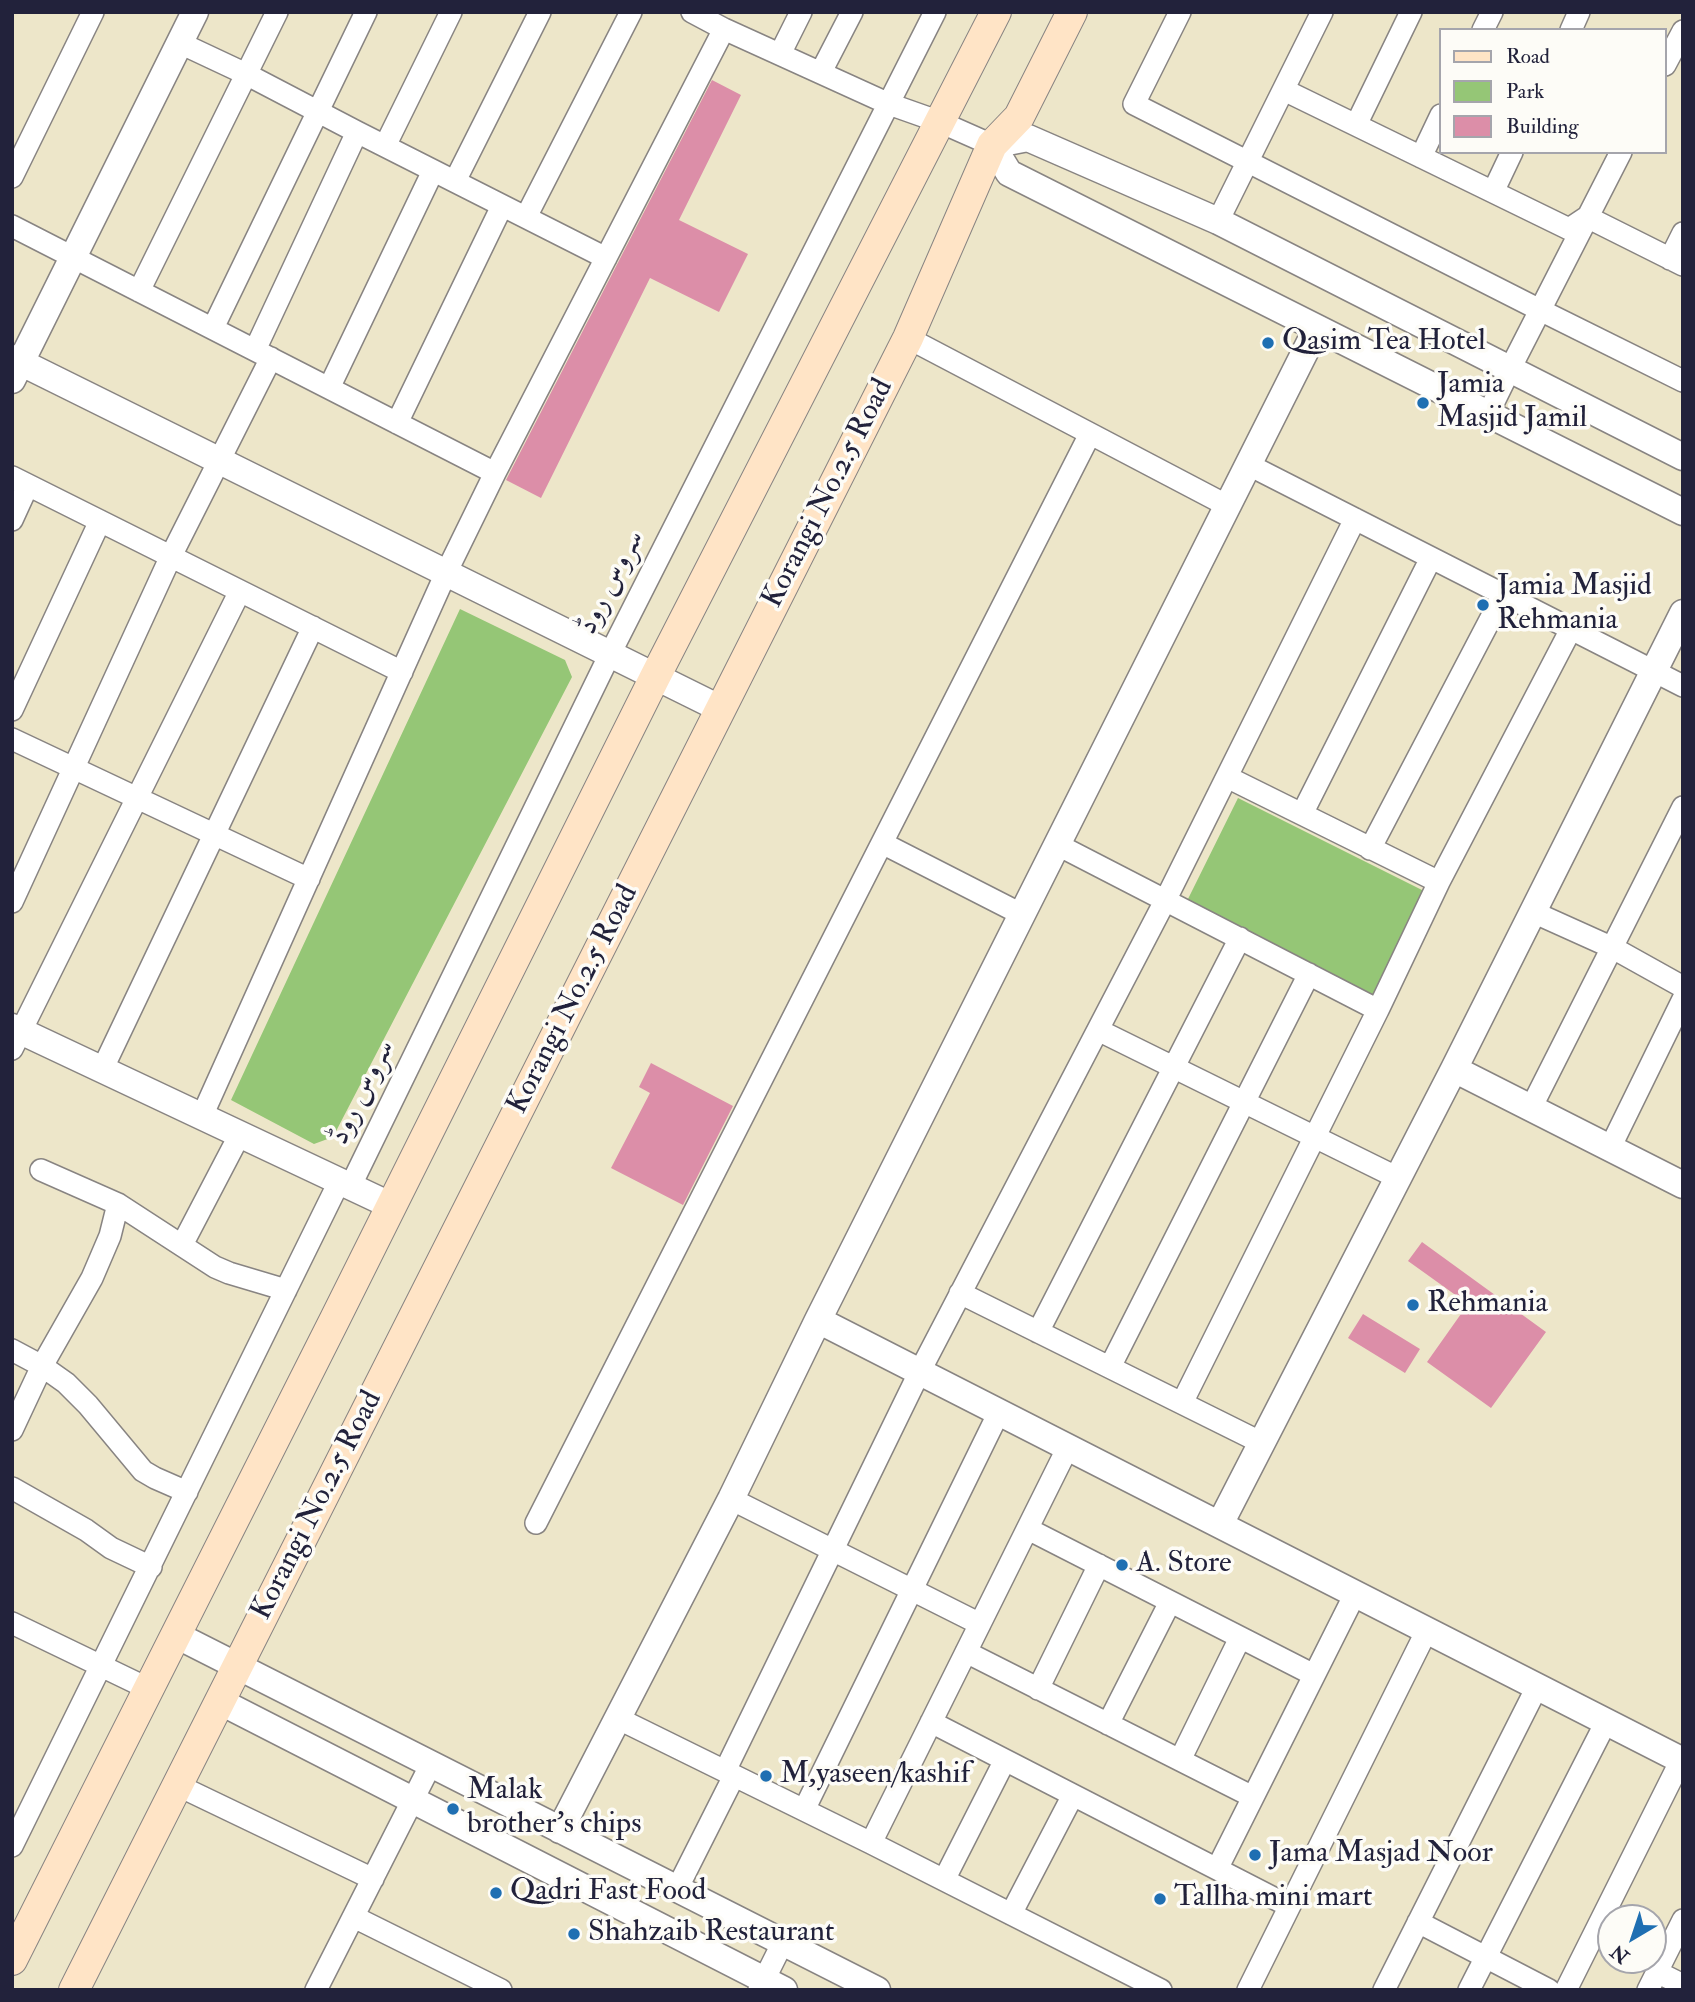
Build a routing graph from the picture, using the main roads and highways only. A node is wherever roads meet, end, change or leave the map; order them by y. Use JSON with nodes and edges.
{"nodes":[{"id":1,"x":996,"y":12,"type":"edge"},
{"id":2,"x":1072,"y":12,"type":"edge"},
{"id":3,"x":12,"y":1960,"type":"edge"},
{"id":4,"x":81,"y":1987,"type":"edge"}],
"edges":[{"from":1,"to":3,"type":"main road"},
{"from":2,"to":4,"type":"main road","name":"Korangi No.2.5 Road"}]}
